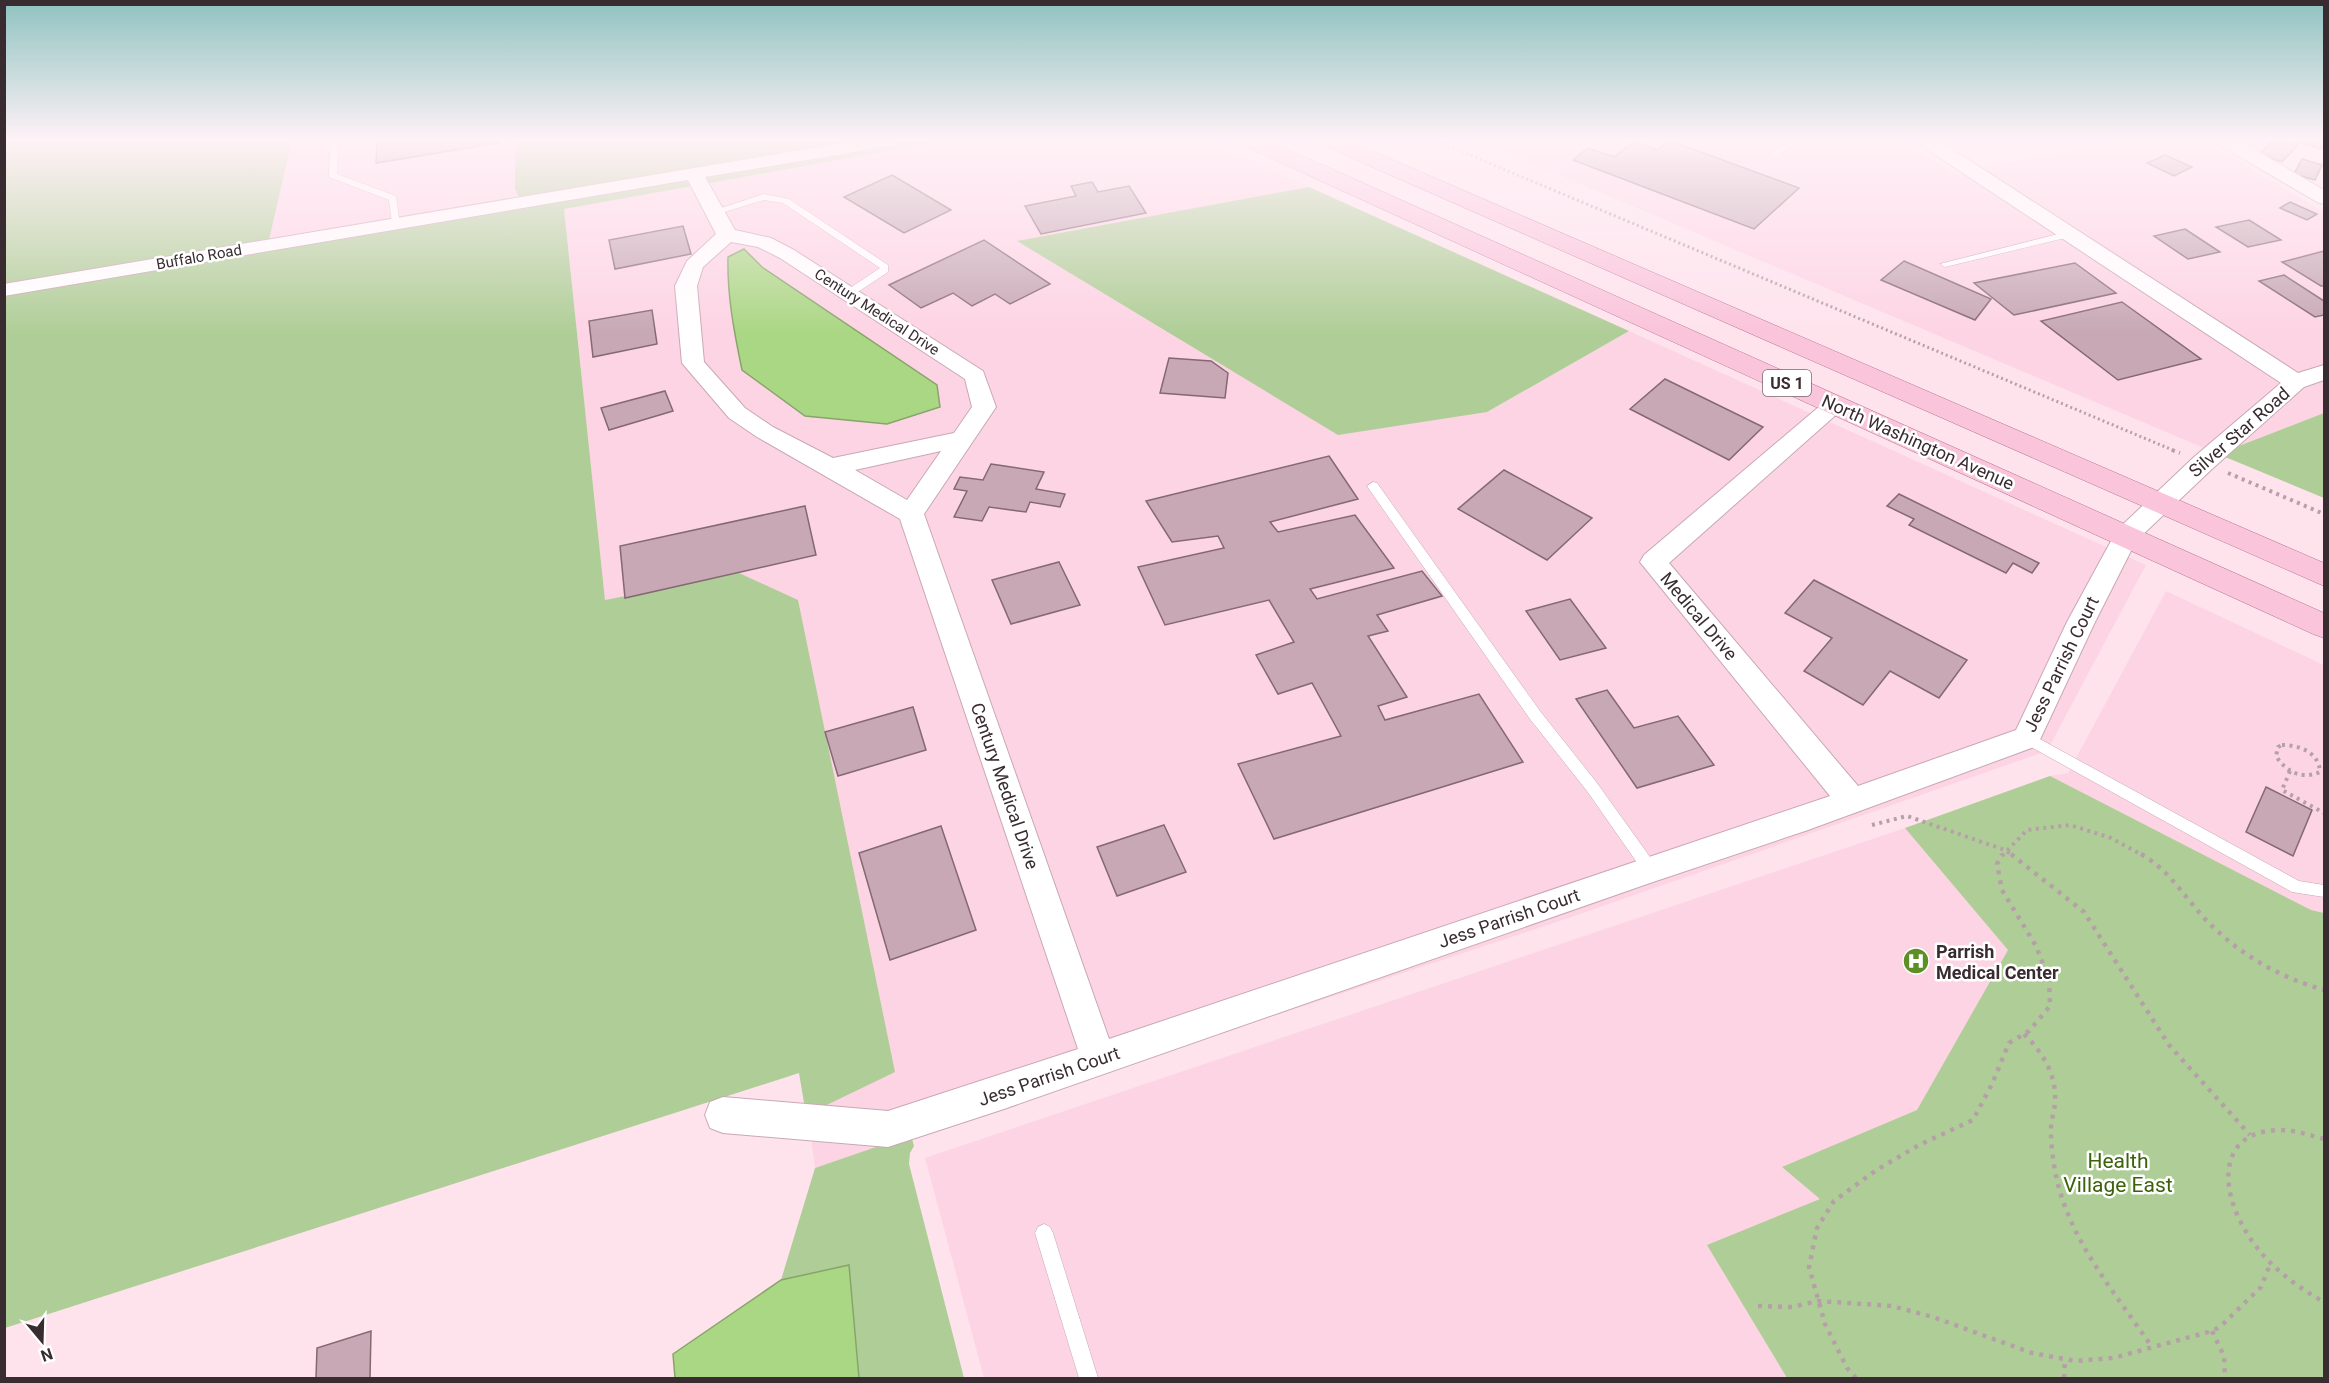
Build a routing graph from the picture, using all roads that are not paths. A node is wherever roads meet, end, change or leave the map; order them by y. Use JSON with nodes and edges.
{"nodes":[{"id":1,"x":394,"y":205,"type":"edge"},
{"id":2,"x":509,"y":205,"type":"edge"},
{"id":3,"x":710,"y":205,"type":"edge"},
{"id":4,"x":739,"y":205,"type":"edge"},
{"id":5,"x":791,"y":205,"type":"edge"},
{"id":6,"x":1392,"y":205,"type":"edge"},
{"id":7,"x":1477,"y":205,"type":"edge"},
{"id":8,"x":2025,"y":205,"type":"edge"},
{"id":9,"x":714,"y":212,"type":"junction"},
{"id":10,"x":397,"y":223,"type":"junction"},
{"id":11,"x":2070,"y":234,"type":"junction"},
{"id":12,"x":727,"y":236,"type":"junction"},
{"id":13,"x":1945,"y":264,"type":"dead end"},
{"id":14,"x":4,"y":290,"type":"edge"},
{"id":15,"x":848,"y":294,"type":"junction"},
{"id":16,"x":2325,"y":372,"type":"edge"},
{"id":17,"x":2296,"y":382,"type":"junction"},
{"id":18,"x":1835,"y":405,"type":"junction"},
{"id":19,"x":963,"y":439,"type":"junction"},
{"id":20,"x":830,"y":467,"type":"junction"},
{"id":21,"x":1372,"y":486,"type":"dead end"},
{"id":22,"x":2159,"y":503,"type":"junction"},
{"id":23,"x":910,"y":514,"type":"junction"},
{"id":24,"x":2126,"y":536,"type":"junction"},
{"id":25,"x":2325,"y":575,"type":"edge"},
{"id":26,"x":2325,"y":626,"type":"edge"},
{"id":27,"x":2027,"y":738,"type":"junction"},
{"id":28,"x":1851,"y":800,"type":"junction"},
{"id":29,"x":1650,"y":869,"type":"junction"},
{"id":30,"x":2325,"y":891,"type":"edge"},
{"id":31,"x":1099,"y":1059,"type":"junction"},
{"id":32,"x":723,"y":1115,"type":"dead end"},
{"id":33,"x":1044,"y":1233,"type":"dead end"},
{"id":34,"x":1089,"y":1378,"type":"edge"}],
"edges":[{"from":1,"to":10,"type":"lane"},
{"from":2,"to":10,"type":"street","name":"Buffalo Road"},
{"from":3,"to":9,"type":"street"},
{"from":4,"to":9,"type":"lane"},
{"from":5,"to":15,"type":"lane"},
{"from":6,"to":18,"type":"main road","name":"North Washington Avenue","number":"US 1"},
{"from":7,"to":22,"type":"main road","number":"US 1"},
{"from":8,"to":11,"type":"street"},
{"from":9,"to":12,"type":"street"},
{"from":10,"to":14,"type":"street","name":"Buffalo Road"},
{"from":11,"to":13,"type":"lane"},
{"from":11,"to":17,"type":"street"},
{"from":12,"to":15,"type":"street","name":"Century Medical Drive"},
{"from":12,"to":20,"type":"street"},
{"from":15,"to":19,"type":"street","name":"Century Medical Drive"},
{"from":16,"to":17,"type":"street","name":"Silver Star Road"},
{"from":17,"to":22,"type":"street","name":"Silver Star Road"},
{"from":18,"to":24,"type":"main road","name":"North Washington Avenue","number":"US 1"},
{"from":18,"to":28,"type":"street","name":"Medical Drive"},
{"from":19,"to":20,"type":"street"},
{"from":19,"to":23,"type":"street","name":"Century Medical Drive"},
{"from":20,"to":23,"type":"street"},
{"from":21,"to":29,"type":"lane"},
{"from":22,"to":24,"type":"street","name":"Jess Parrish Court"},
{"from":22,"to":25,"type":"main road","number":"US 1"},
{"from":23,"to":31,"type":"street","name":"Century Medical Drive"},
{"from":24,"to":26,"type":"main road","name":"North Washington Avenue","number":"US 1"},
{"from":24,"to":27,"type":"street","name":"Jess Parrish Court"},
{"from":27,"to":28,"type":"street","name":"Jess Parrish Court"},
{"from":27,"to":30,"type":"lane"},
{"from":28,"to":29,"type":"street","name":"Jess Parrish Court"},
{"from":29,"to":31,"type":"street","name":"Jess Parrish Court"},
{"from":31,"to":32,"type":"street","name":"Jess Parrish Court"},
{"from":33,"to":34,"type":"lane"}]}
